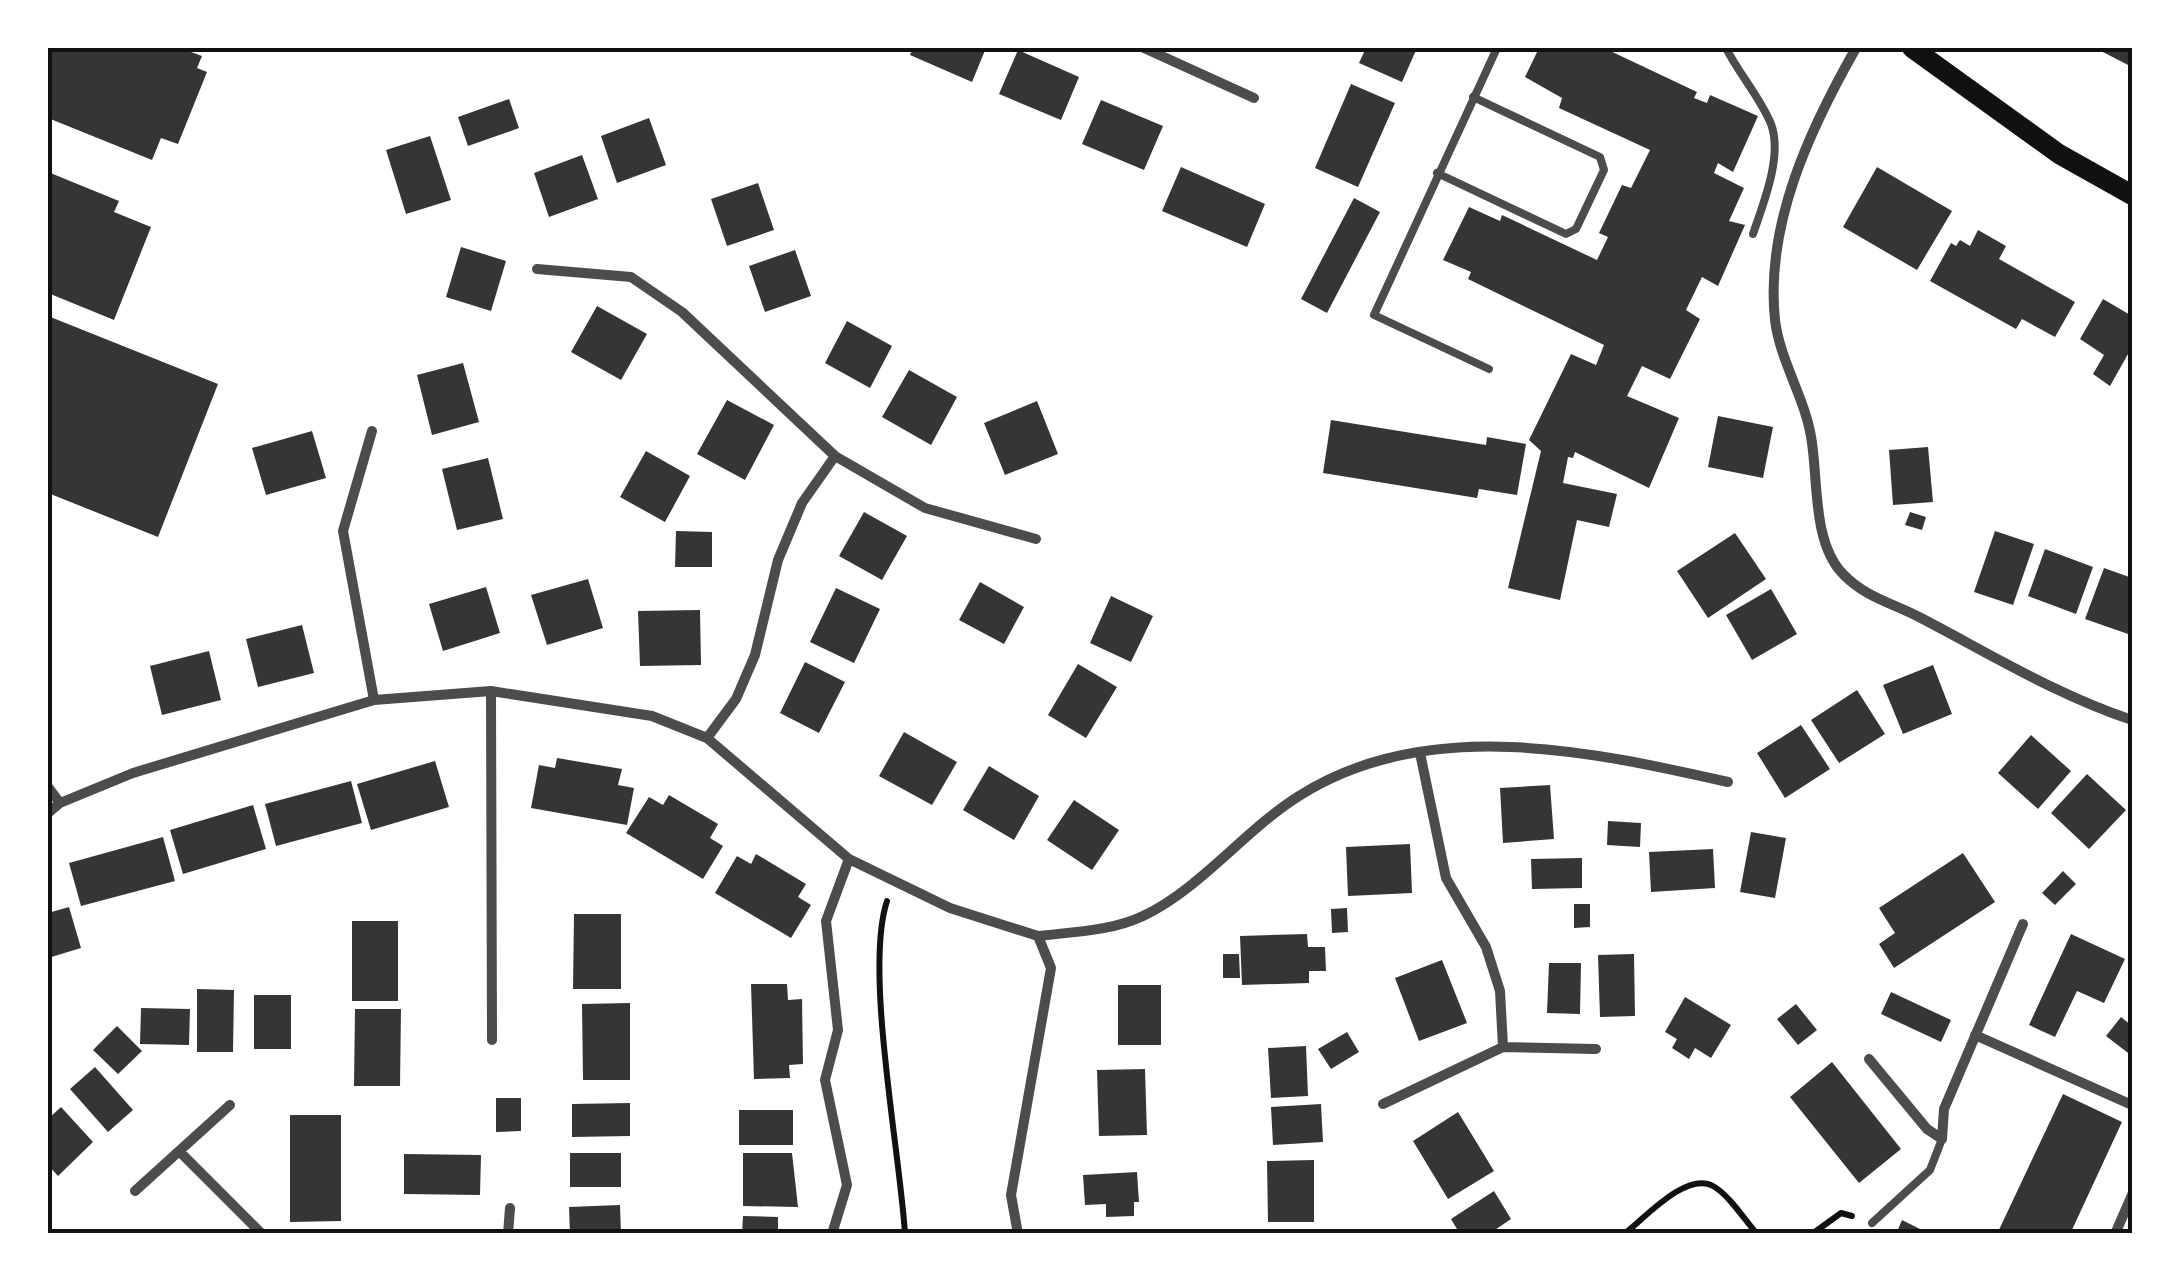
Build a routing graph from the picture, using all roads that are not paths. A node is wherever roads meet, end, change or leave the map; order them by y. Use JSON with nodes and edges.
{"nodes":[{"id":1,"x":1144,"y":48,"type":"edge"},
{"id":2,"x":1497,"y":48,"type":"edge"},
{"id":3,"x":1726,"y":48,"type":"edge"},
{"id":4,"x":1856,"y":48,"type":"edge"},
{"id":5,"x":1912,"y":48,"type":"edge"},
{"id":6,"x":1254,"y":98,"type":"dead end"},
{"id":7,"x":1473,"y":98,"type":"junction"},
{"id":8,"x":1437,"y":173,"type":"junction"},
{"id":9,"x":2132,"y":195,"type":"edge"},
{"id":10,"x":1753,"y":234,"type":"dead end"},
{"id":11,"x":537,"y":270,"type":"dead end"},
{"id":12,"x":1488,"y":369,"type":"dead end"},
{"id":13,"x":372,"y":431,"type":"dead end"},
{"id":14,"x":835,"y":456,"type":"junction"},
{"id":15,"x":1036,"y":540,"type":"dead end"},
{"id":16,"x":491,"y":691,"type":"junction"},
{"id":17,"x":374,"y":700,"type":"junction"},
{"id":18,"x":2132,"y":720,"type":"edge"},
{"id":19,"x":707,"y":738,"type":"junction"},
{"id":20,"x":1420,"y":753,"type":"junction"},
{"id":21,"x":1728,"y":782,"type":"dead end"},
{"id":22,"x":48,"y":787,"type":"edge"},
{"id":23,"x":60,"y":803,"type":"junction"},
{"id":24,"x":48,"y":813,"type":"edge"},
{"id":25,"x":849,"y":858,"type":"junction"},
{"id":26,"x":2024,"y":924,"type":"dead end"},
{"id":27,"x":1038,"y":936,"type":"junction"},
{"id":28,"x":1975,"y":1035,"type":"junction"},
{"id":29,"x":492,"y":1040,"type":"dead end"},
{"id":30,"x":1503,"y":1047,"type":"junction"},
{"id":31,"x":1596,"y":1049,"type":"dead end"},
{"id":32,"x":1868,"y":1060,"type":"dead end"},
{"id":33,"x":1383,"y":1104,"type":"dead end"},
{"id":34,"x":230,"y":1105,"type":"dead end"},
{"id":35,"x":2132,"y":1105,"type":"edge"},
{"id":36,"x":1942,"y":1140,"type":"junction"},
{"id":37,"x":180,"y":1152,"type":"junction"},
{"id":38,"x":135,"y":1191,"type":"dead end"},
{"id":39,"x":2132,"y":1195,"type":"edge"},
{"id":40,"x":510,"y":1208,"type":"dead end"},
{"id":41,"x":1872,"y":1223,"type":"road end"},
{"id":42,"x":262,"y":1234,"type":"edge"},
{"id":43,"x":508,"y":1234,"type":"edge"},
{"id":44,"x":832,"y":1234,"type":"edge"},
{"id":45,"x":1018,"y":1234,"type":"edge"},
{"id":46,"x":2115,"y":1234,"type":"edge"}],
"edges":[{"from":1,"to":6,"type":"street"},
{"from":2,"to":7,"type":"lane"},
{"from":3,"to":10,"type":"lane"},
{"from":4,"to":18,"type":"street"},
{"from":5,"to":9,"type":"main road"},
{"from":7,"to":8,"type":"lane"},
{"from":7,"to":8,"type":"lane"},
{"from":8,"to":12,"type":"lane"},
{"from":11,"to":14,"type":"street"},
{"from":13,"to":17,"type":"street"},
{"from":14,"to":15,"type":"street"},
{"from":14,"to":19,"type":"street"},
{"from":16,"to":17,"type":"street"},
{"from":16,"to":19,"type":"street"},
{"from":16,"to":29,"type":"street"},
{"from":17,"to":23,"type":"street"},
{"from":19,"to":25,"type":"street"},
{"from":20,"to":21,"type":"street"},
{"from":20,"to":27,"type":"street"},
{"from":20,"to":30,"type":"street"},
{"from":22,"to":23,"type":"street"},
{"from":23,"to":24,"type":"street"},
{"from":25,"to":27,"type":"street"},
{"from":25,"to":44,"type":"street"},
{"from":26,"to":28,"type":"street"},
{"from":27,"to":45,"type":"street"},
{"from":28,"to":35,"type":"street"},
{"from":28,"to":36,"type":"street"},
{"from":30,"to":31,"type":"street"},
{"from":30,"to":33,"type":"street"},
{"from":32,"to":36,"type":"street"},
{"from":34,"to":37,"type":"street"},
{"from":36,"to":41,"type":"lane"},
{"from":37,"to":38,"type":"street"},
{"from":37,"to":42,"type":"street"},
{"from":39,"to":46,"type":"street"},
{"from":40,"to":43,"type":"street"}]}
